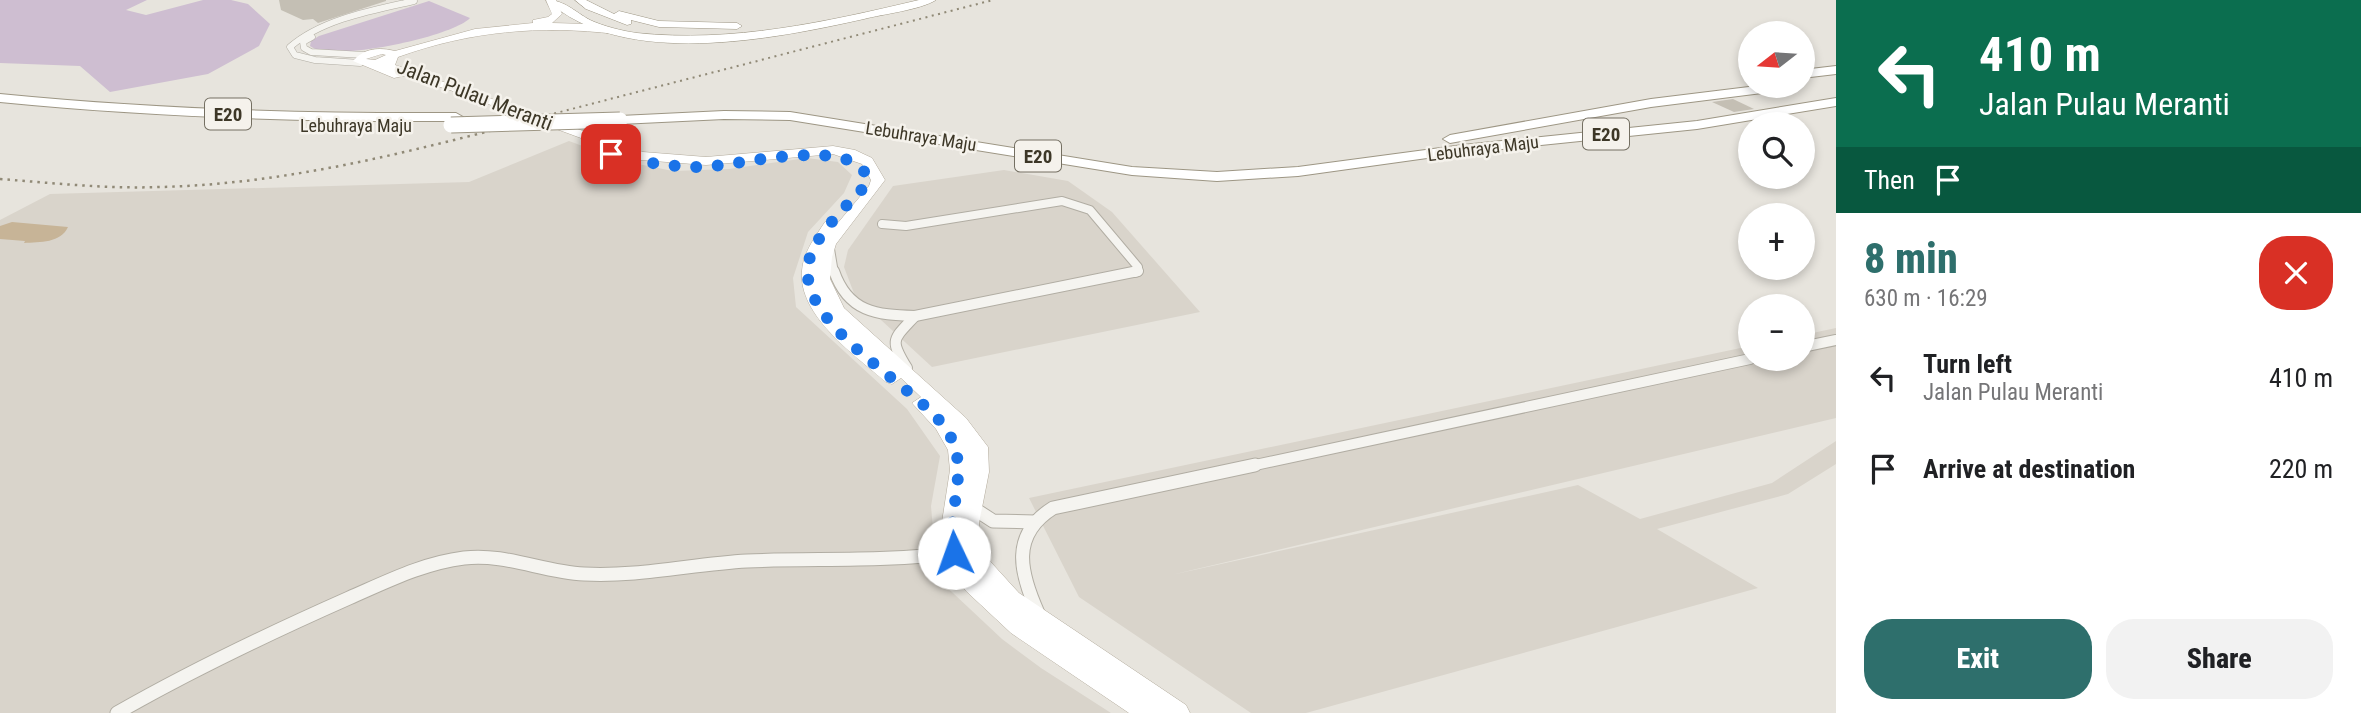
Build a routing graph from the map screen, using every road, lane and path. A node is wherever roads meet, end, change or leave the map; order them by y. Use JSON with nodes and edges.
{"nodes":[{"id":1,"x":415,"y":0,"type":"edge"},
{"id":2,"x":552,"y":0,"type":"edge"},
{"id":3,"x":567,"y":0,"type":"edge"},
{"id":4,"x":580,"y":0,"type":"edge"},
{"id":5,"x":599,"y":0,"type":"edge"},
{"id":6,"x":886,"y":0,"type":"edge"},
{"id":7,"x":896,"y":0,"type":"edge"},
{"id":8,"x":923,"y":0,"type":"edge"},
{"id":9,"x":930,"y":0,"type":"edge"},
{"id":10,"x":630,"y":34,"type":"junction"},
{"id":11,"x":391,"y":55,"type":"junction"},
{"id":12,"x":365,"y":61,"type":"junction"},
{"id":13,"x":1836,"y":70,"type":"edge"},
{"id":14,"x":1815,"y":72,"type":"edge"},
{"id":15,"x":1836,"y":79,"type":"edge"},
{"id":16,"x":1815,"y":81,"type":"edge"},
{"id":17,"x":1738,"y":92,"type":"edge"},
{"id":18,"x":0,"y":98,"type":"edge"},
{"id":19,"x":1832,"y":104,"type":"edge"},
{"id":20,"x":0,"y":107,"type":"edge"},
{"id":21,"x":620,"y":117,"type":"junction"},
{"id":22,"x":454,"y":121,"type":"junction"},
{"id":23,"x":882,"y":224,"type":"dead end"},
{"id":24,"x":830,"y":243,"type":"junction"},
{"id":25,"x":915,"y":316,"type":"junction"},
{"id":26,"x":1836,"y":340,"type":"edge"},
{"id":27,"x":1815,"y":344,"type":"edge"},
{"id":28,"x":1738,"y":362,"type":"edge"},
{"id":29,"x":932,"y":397,"type":"junction"},
{"id":30,"x":970,"y":505,"type":"junction"},
{"id":31,"x":1035,"y":522,"type":"junction"},
{"id":32,"x":954,"y":553,"type":"junction"},
{"id":33,"x":1043,"y":622,"type":"junction"},
{"id":34,"x":117,"y":713,"type":"edge"},
{"id":35,"x":1149,"y":713,"type":"edge"},
{"id":36,"x":1177,"y":713,"type":"edge"}],
"edges":[{"from":1,"to":12,"type":"street"},
{"from":1,"to":12,"type":"street"},
{"from":2,"to":10,"type":"main road"},
{"from":2,"to":11,"type":"main road","name":"Jalan Pulau Meranti"},
{"from":3,"to":8,"type":"main road"},
{"from":4,"to":7,"type":"main road"},
{"from":5,"to":6,"type":"main road"},
{"from":9,"to":10,"type":"main road"},
{"from":10,"to":11,"type":"main road","name":"Jalan Pulau Meranti"},
{"from":11,"to":12,"type":"main road"},
{"from":11,"to":24,"type":"main road","name":"Jalan Pulau Meranti"},
{"from":12,"to":32,"type":"main road","name":"Jalan Pulau Meranti"},
{"from":13,"to":14,"type":"highway"},
{"from":15,"to":16,"type":"highway"},
{"from":17,"to":21,"type":"highway","name":"Lebuhraya Maju","number":"E20"},
{"from":18,"to":22,"type":"highway","name":"Lebuhraya Maju","number":"E20"},
{"from":19,"to":21,"type":"highway","name":"Lebuhraya Maju","number":"E20"},
{"from":20,"to":22,"type":"highway","name":"Lebuhraya Maju","number":"E20"},
{"from":21,"to":22,"type":"highway","name":"Lebuhraya Maju","number":"E20","bridge":true},
{"from":23,"to":25,"type":"street"},
{"from":24,"to":25,"type":"street"},
{"from":24,"to":29,"type":"main road","name":"Jalan Pulau Meranti"},
{"from":25,"to":29,"type":"street"},
{"from":26,"to":27,"type":"street"},
{"from":28,"to":31,"type":"street"},
{"from":29,"to":30,"type":"main road","name":"Jalan Pulau Meranti"},
{"from":30,"to":31,"type":"street"},
{"from":30,"to":33,"type":"main road","name":"Jalan Pulau Meranti"},
{"from":31,"to":33,"type":"street"},
{"from":32,"to":34,"type":"street"},
{"from":32,"to":35,"type":"main road","name":"Jalan Pulau Meranti"},
{"from":33,"to":36,"type":"main road","name":"Jalan Pulau Meranti"}]}
